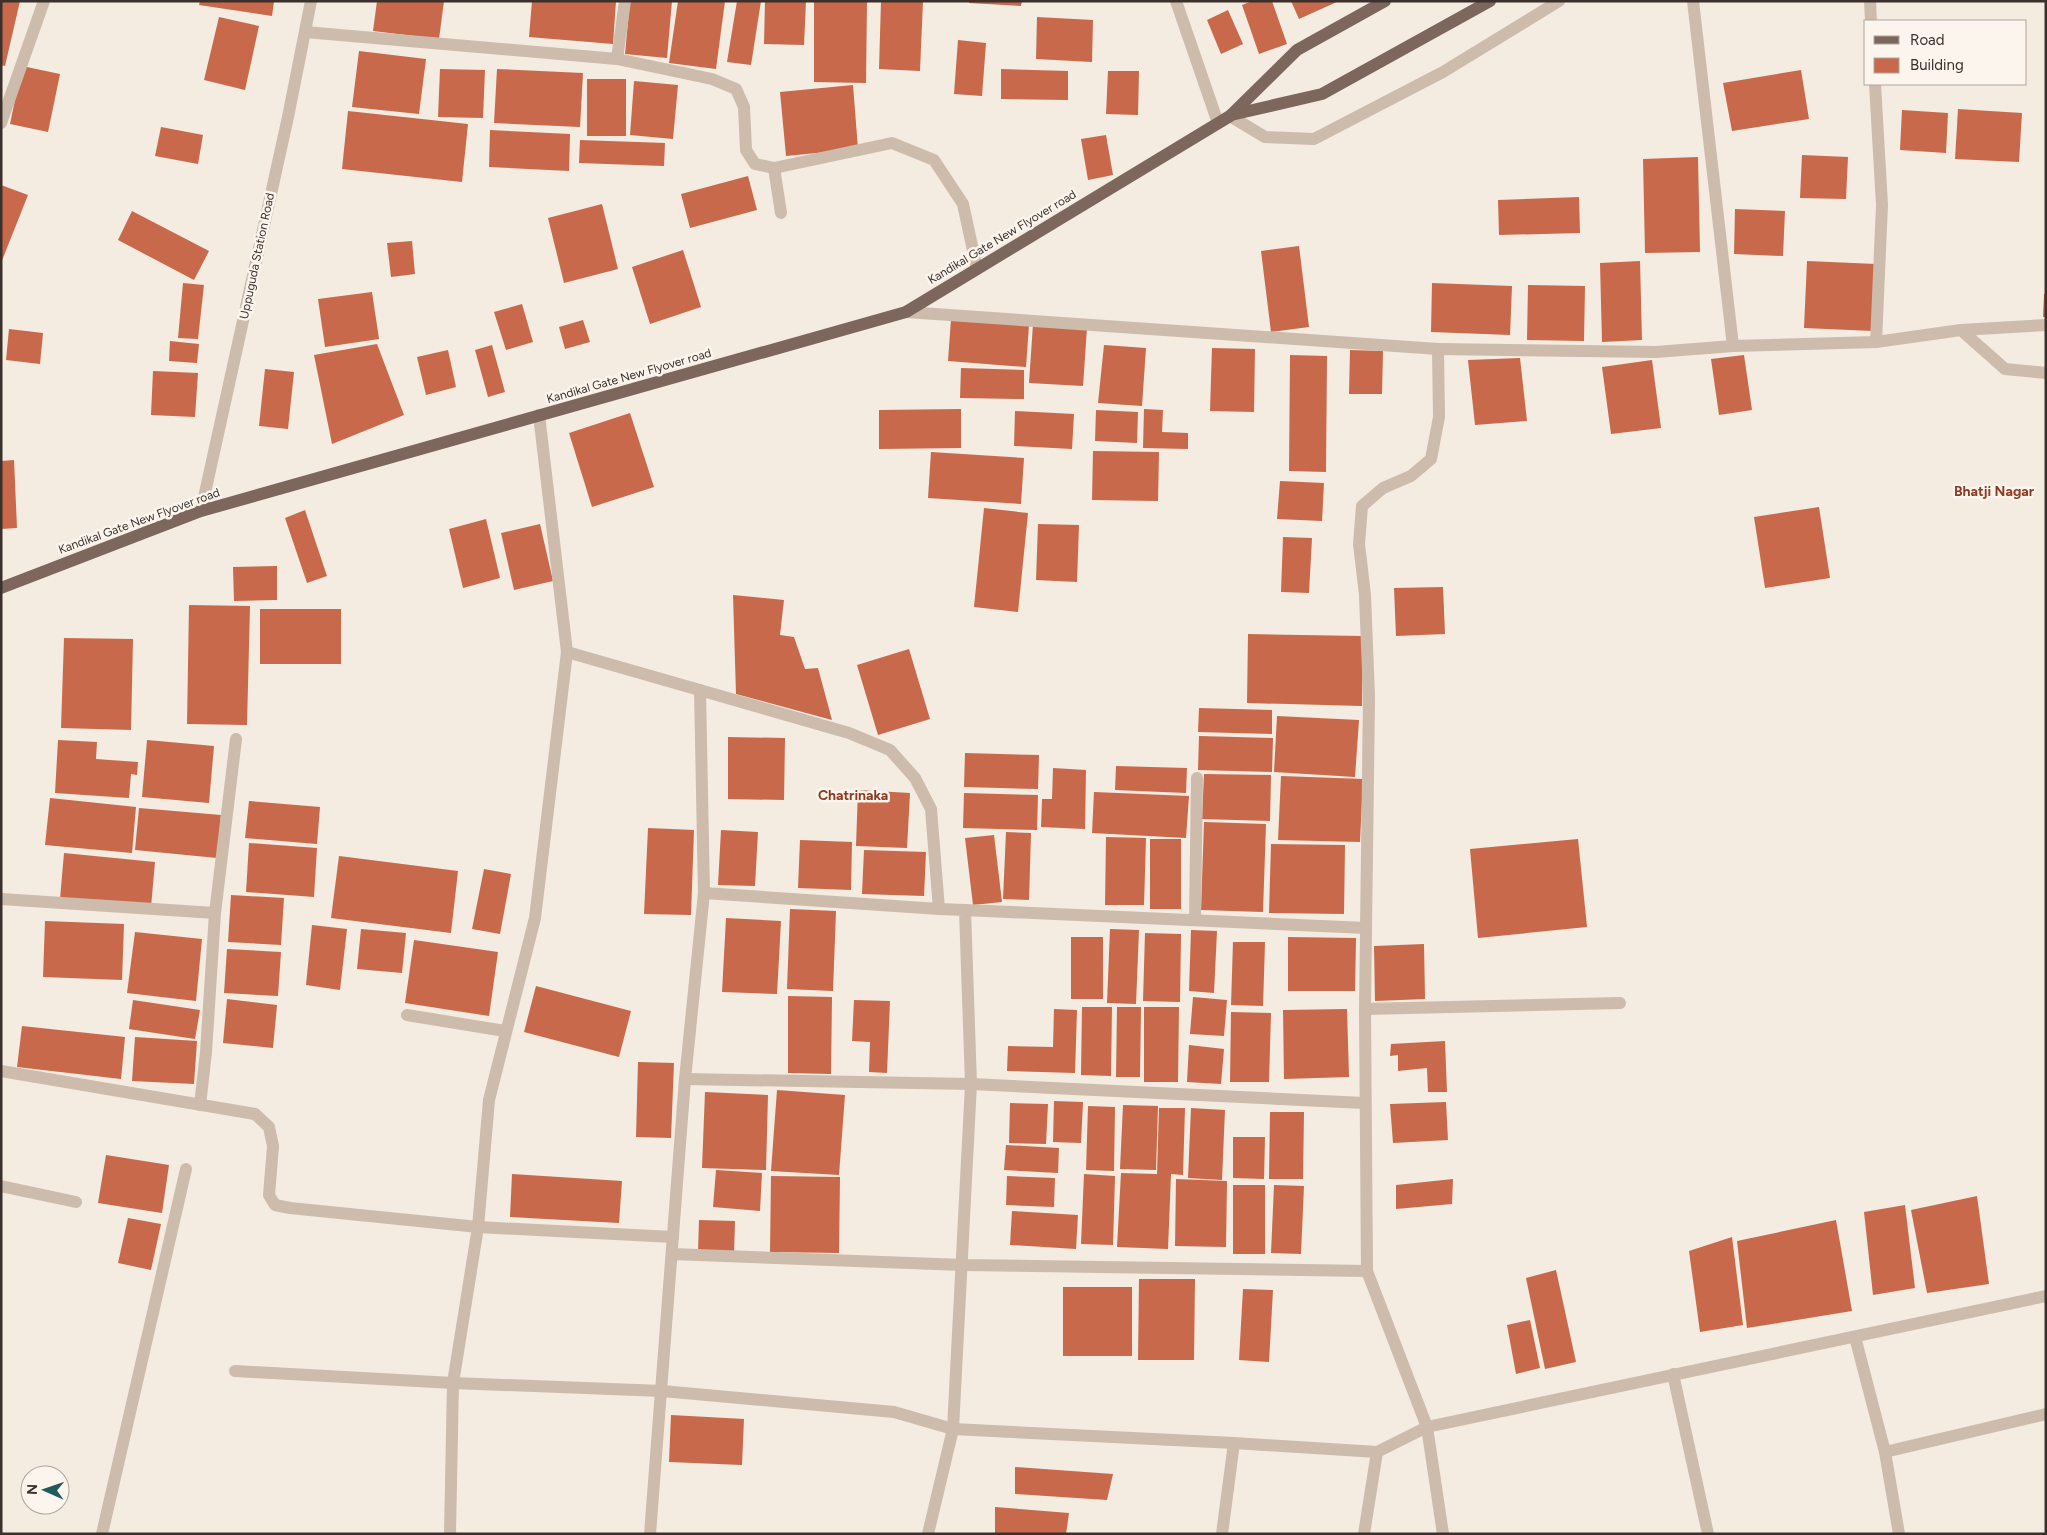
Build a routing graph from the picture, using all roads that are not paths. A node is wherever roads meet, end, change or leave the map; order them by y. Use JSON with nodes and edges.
{"nodes":[{"id":1,"x":44,"y":1,"type":"edge"},
{"id":2,"x":312,"y":1,"type":"edge"},
{"id":3,"x":625,"y":1,"type":"edge"},
{"id":4,"x":1176,"y":1,"type":"edge"},
{"id":5,"x":1385,"y":1,"type":"edge"},
{"id":6,"x":1490,"y":1,"type":"edge"},
{"id":7,"x":1559,"y":1,"type":"edge"},
{"id":8,"x":1692,"y":1,"type":"edge"},
{"id":9,"x":1870,"y":1,"type":"edge"},
{"id":10,"x":1871,"y":20,"type":"edge"},
{"id":11,"x":305,"y":32,"type":"junction"},
{"id":12,"x":617,"y":59,"type":"junction"},
{"id":13,"x":1875,"y":85,"type":"edge"},
{"id":14,"x":1230,"y":116,"type":"junction"},
{"id":15,"x":1,"y":123,"type":"edge"},
{"id":16,"x":1218,"y":123,"type":"junction"},
{"id":17,"x":774,"y":168,"type":"junction"},
{"id":18,"x":781,"y":213,"type":"dead end"},
{"id":19,"x":977,"y":269,"type":"junction"},
{"id":20,"x":906,"y":312,"type":"junction"},
{"id":21,"x":2046,"y":325,"type":"edge"},
{"id":22,"x":1961,"y":330,"type":"junction"},
{"id":23,"x":1876,"y":342,"type":"junction"},
{"id":24,"x":1733,"y":346,"type":"junction"},
{"id":25,"x":1438,"y":349,"type":"junction"},
{"id":26,"x":2046,"y":373,"type":"edge"},
{"id":27,"x":539,"y":415,"type":"junction"},
{"id":28,"x":202,"y":511,"type":"junction"},
{"id":29,"x":1,"y":588,"type":"edge"},
{"id":30,"x":567,"y":652,"type":"junction"},
{"id":31,"x":700,"y":690,"type":"junction"},
{"id":32,"x":236,"y":739,"type":"dead end"},
{"id":33,"x":1197,"y":778,"type":"dead end"},
{"id":34,"x":704,"y":893,"type":"junction"},
{"id":35,"x":1,"y":900,"type":"edge"},
{"id":36,"x":939,"y":909,"type":"junction"},
{"id":37,"x":965,"y":910,"type":"junction"},
{"id":38,"x":215,"y":913,"type":"junction"},
{"id":39,"x":1195,"y":920,"type":"junction"},
{"id":40,"x":1366,"y":928,"type":"junction"},
{"id":41,"x":1620,"y":1003,"type":"dead end"},
{"id":42,"x":1365,"y":1009,"type":"junction"},
{"id":43,"x":406,"y":1015,"type":"dead end"},
{"id":44,"x":505,"y":1031,"type":"junction"},
{"id":45,"x":1,"y":1071,"type":"edge"},
{"id":46,"x":685,"y":1079,"type":"junction"},
{"id":47,"x":971,"y":1084,"type":"junction"},
{"id":48,"x":1364,"y":1103,"type":"junction"},
{"id":49,"x":200,"y":1105,"type":"junction"},
{"id":50,"x":186,"y":1169,"type":"dead end"},
{"id":51,"x":1,"y":1186,"type":"edge"},
{"id":52,"x":76,"y":1202,"type":"dead end"},
{"id":53,"x":478,"y":1227,"type":"junction"},
{"id":54,"x":673,"y":1236,"type":"junction"},
{"id":55,"x":672,"y":1254,"type":"junction"},
{"id":56,"x":962,"y":1265,"type":"junction"},
{"id":57,"x":1367,"y":1271,"type":"junction"},
{"id":58,"x":2046,"y":1296,"type":"edge"},
{"id":59,"x":1855,"y":1337,"type":"junction"},
{"id":60,"x":235,"y":1371,"type":"dead end"},
{"id":61,"x":1674,"y":1374,"type":"junction"},
{"id":62,"x":453,"y":1383,"type":"junction"},
{"id":63,"x":662,"y":1391,"type":"junction"},
{"id":64,"x":2046,"y":1414,"type":"edge"},
{"id":65,"x":1427,"y":1427,"type":"junction"},
{"id":66,"x":953,"y":1428,"type":"junction"},
{"id":67,"x":1234,"y":1442,"type":"junction"},
{"id":68,"x":1377,"y":1452,"type":"junction"},
{"id":69,"x":1885,"y":1452,"type":"junction"},
{"id":70,"x":102,"y":1534,"type":"edge"},
{"id":71,"x":450,"y":1534,"type":"edge"},
{"id":72,"x":650,"y":1534,"type":"edge"},
{"id":73,"x":928,"y":1534,"type":"edge"},
{"id":74,"x":1222,"y":1534,"type":"edge"},
{"id":75,"x":1364,"y":1534,"type":"edge"},
{"id":76,"x":1443,"y":1534,"type":"edge"},
{"id":77,"x":1708,"y":1534,"type":"edge"},
{"id":78,"x":1898,"y":1534,"type":"edge"}],
"edges":[{"from":1,"to":15,"type":"street"},
{"from":2,"to":11,"type":"street","name":"Uppuguda Station Road"},
{"from":3,"to":12,"type":"street"},
{"from":4,"to":16,"type":"street"},
{"from":5,"to":14,"type":"main road"},
{"from":6,"to":14,"type":"main road"},
{"from":7,"to":14,"type":"street"},
{"from":8,"to":24,"type":"street"},
{"from":9,"to":10,"type":"street"},
{"from":11,"to":12,"type":"street"},
{"from":11,"to":28,"type":"street","name":"Uppuguda Station Road"},
{"from":12,"to":17,"type":"street"},
{"from":13,"to":23,"type":"street"},
{"from":14,"to":16,"type":"main road","name":"Kandikal Gate New Flyover road"},
{"from":16,"to":19,"type":"main road","name":"Kandikal Gate New Flyover road"},
{"from":17,"to":18,"type":"street"},
{"from":17,"to":19,"type":"street"},
{"from":19,"to":20,"type":"main road","name":"Kandikal Gate New Flyover road"},
{"from":20,"to":25,"type":"street"},
{"from":20,"to":27,"type":"main road","name":"Kandikal Gate New Flyover road"},
{"from":21,"to":22,"type":"street"},
{"from":22,"to":23,"type":"street"},
{"from":22,"to":26,"type":"street"},
{"from":23,"to":24,"type":"street"},
{"from":24,"to":25,"type":"street"},
{"from":25,"to":40,"type":"street"},
{"from":27,"to":28,"type":"main road","name":"Kandikal Gate New Flyover road"},
{"from":27,"to":30,"type":"street"},
{"from":28,"to":29,"type":"main road","name":"Kandikal Gate New Flyover road"},
{"from":30,"to":31,"type":"street"},
{"from":30,"to":44,"type":"street"},
{"from":31,"to":34,"type":"street"},
{"from":31,"to":36,"type":"street"},
{"from":32,"to":38,"type":"street"},
{"from":33,"to":39,"type":"street"},
{"from":34,"to":36,"type":"street"},
{"from":34,"to":46,"type":"street"},
{"from":35,"to":38,"type":"street"},
{"from":36,"to":37,"type":"street"},
{"from":37,"to":39,"type":"street"},
{"from":37,"to":47,"type":"street"},
{"from":38,"to":49,"type":"street"},
{"from":39,"to":40,"type":"street"},
{"from":40,"to":42,"type":"street"},
{"from":41,"to":42,"type":"street"},
{"from":42,"to":48,"type":"street"},
{"from":43,"to":44,"type":"street"},
{"from":44,"to":53,"type":"street"},
{"from":45,"to":49,"type":"street"},
{"from":46,"to":47,"type":"street"},
{"from":46,"to":54,"type":"street"},
{"from":47,"to":48,"type":"street"},
{"from":47,"to":56,"type":"street"},
{"from":48,"to":57,"type":"street"},
{"from":49,"to":53,"type":"street"},
{"from":50,"to":70,"type":"street"},
{"from":51,"to":52,"type":"street"},
{"from":53,"to":54,"type":"street"},
{"from":53,"to":62,"type":"street"},
{"from":54,"to":55,"type":"street"},
{"from":55,"to":56,"type":"street"},
{"from":55,"to":63,"type":"street"},
{"from":56,"to":57,"type":"street"},
{"from":56,"to":66,"type":"street"},
{"from":57,"to":65,"type":"street"},
{"from":58,"to":59,"type":"street"},
{"from":59,"to":61,"type":"street"},
{"from":59,"to":69,"type":"street"},
{"from":60,"to":62,"type":"street"},
{"from":61,"to":65,"type":"street"},
{"from":61,"to":77,"type":"street"},
{"from":62,"to":63,"type":"street"},
{"from":62,"to":71,"type":"street"},
{"from":63,"to":66,"type":"street"},
{"from":63,"to":72,"type":"street"},
{"from":64,"to":69,"type":"street"},
{"from":65,"to":68,"type":"street"},
{"from":65,"to":76,"type":"street"},
{"from":66,"to":67,"type":"street"},
{"from":66,"to":73,"type":"street"},
{"from":67,"to":68,"type":"street"},
{"from":67,"to":74,"type":"street"},
{"from":68,"to":75,"type":"street"},
{"from":69,"to":78,"type":"street"}]}
